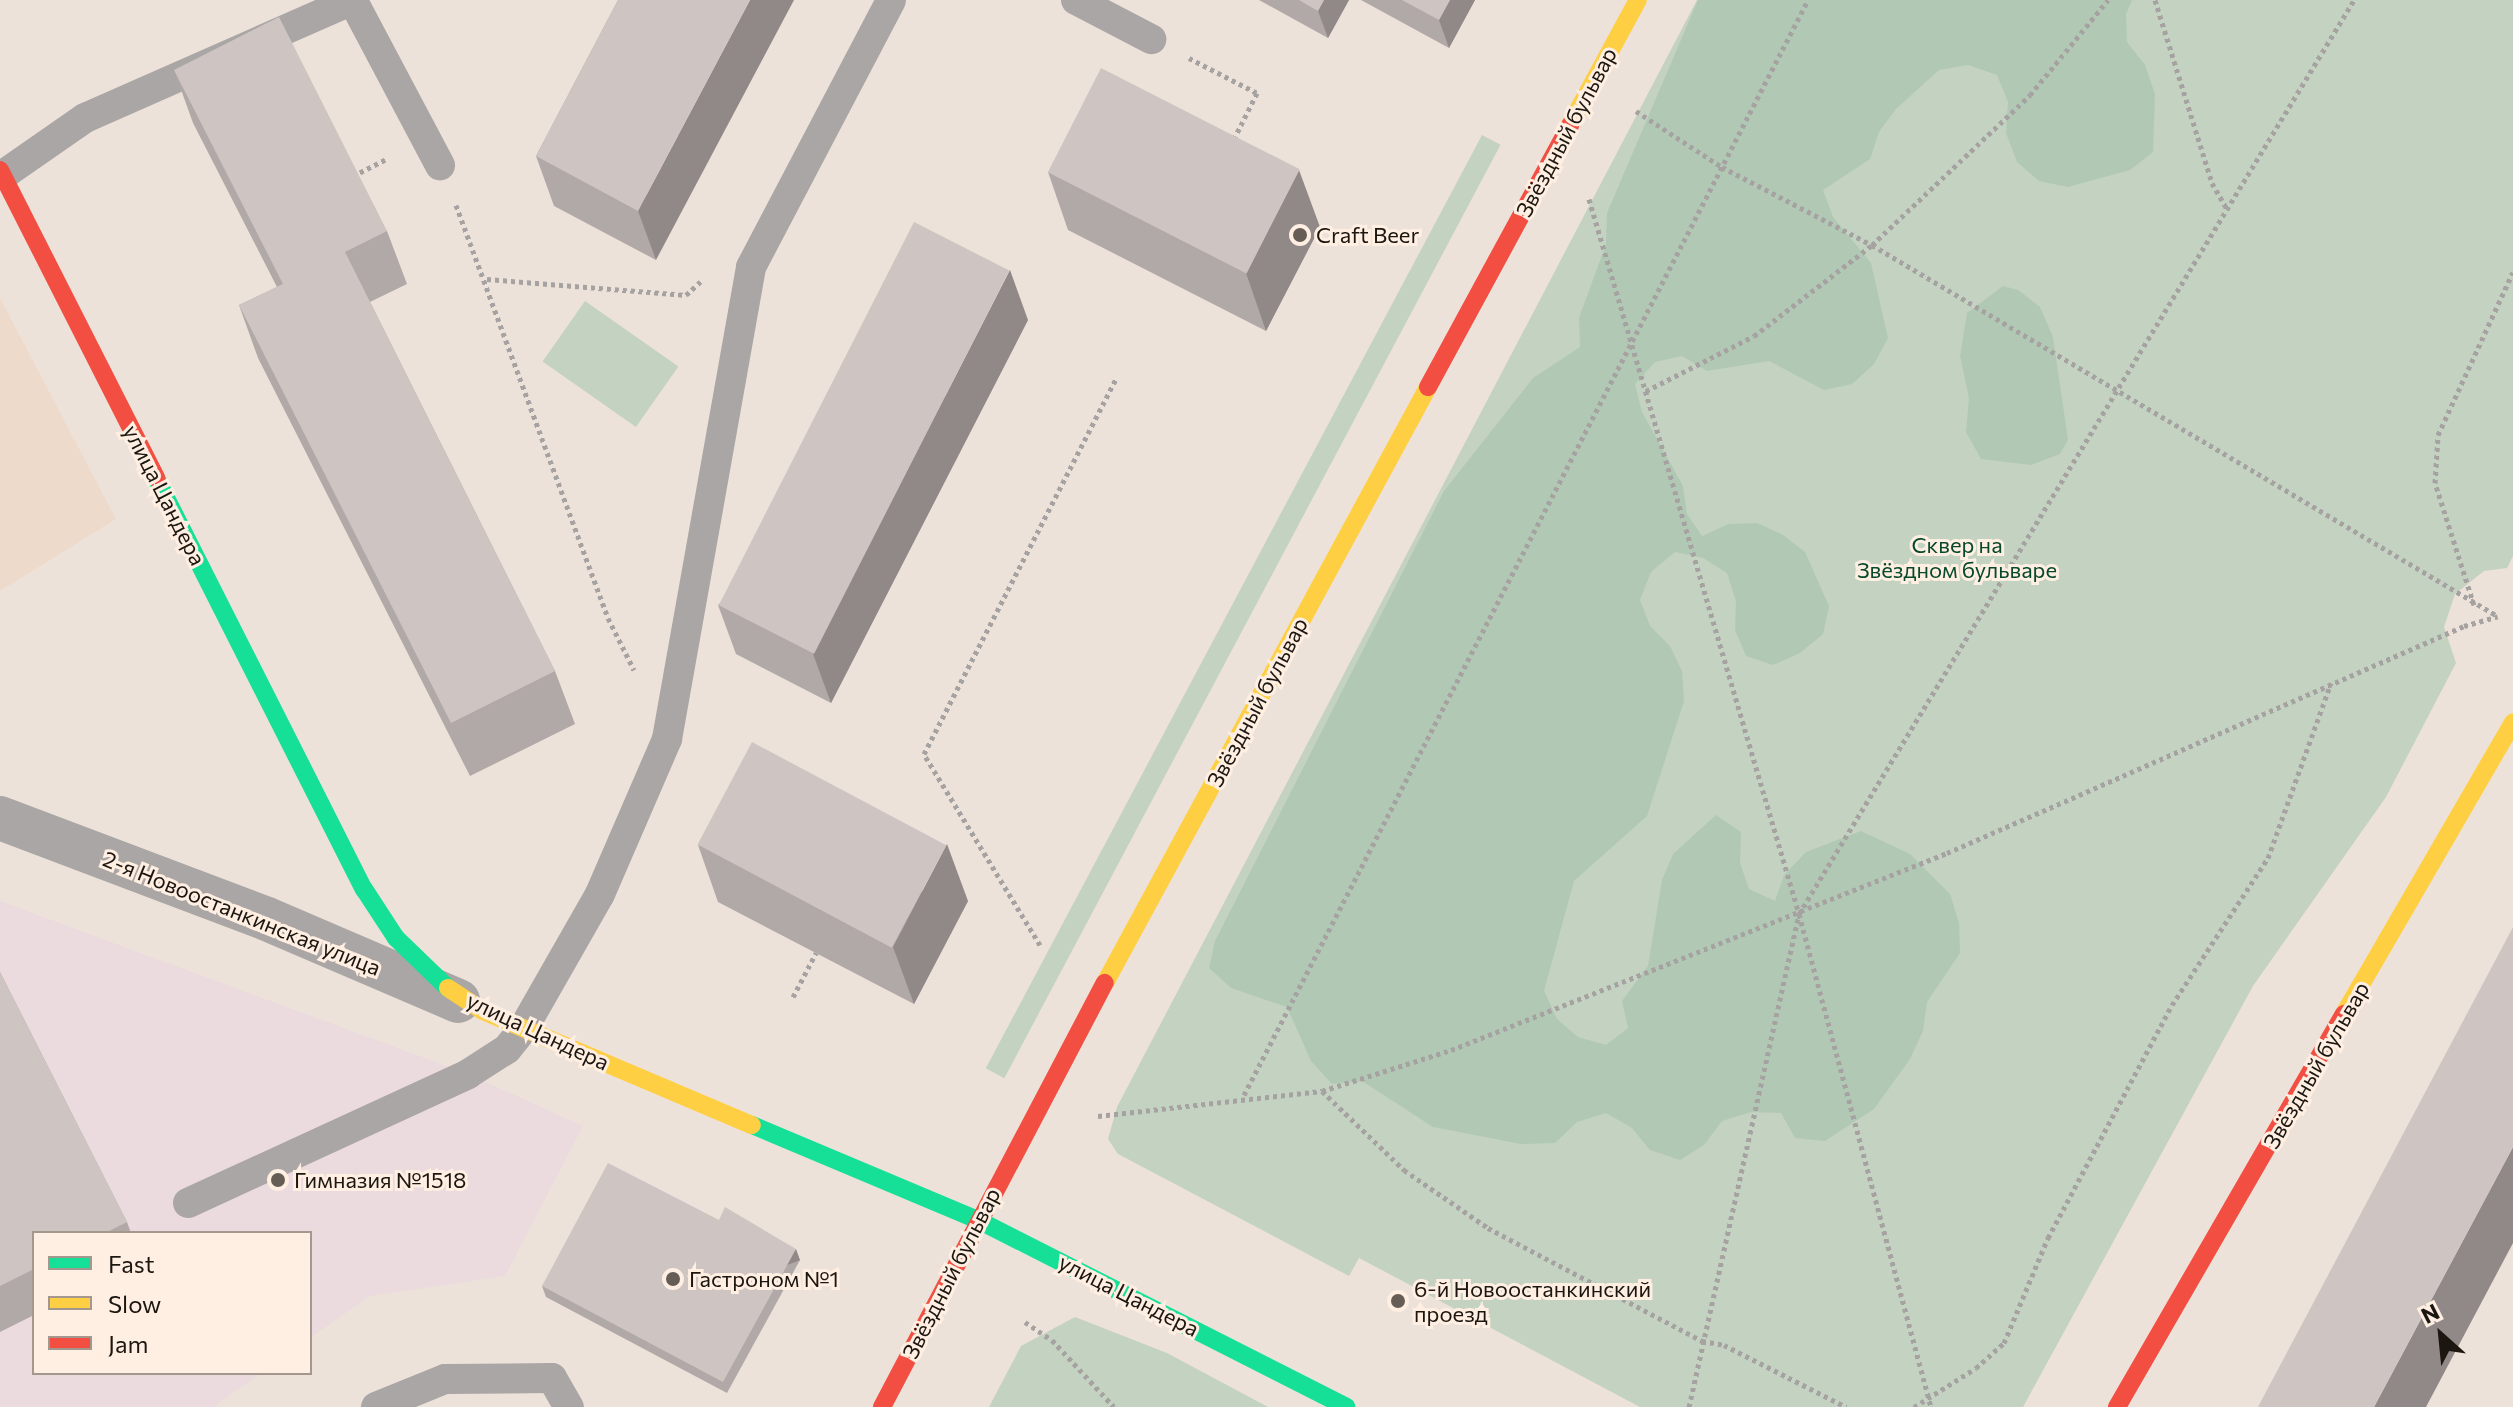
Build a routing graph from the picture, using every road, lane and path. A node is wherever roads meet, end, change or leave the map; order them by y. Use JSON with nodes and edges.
{"nodes":[{"id":1,"x":352,"y":0,"type":"edge"},
{"id":2,"x":891,"y":0,"type":"edge"},
{"id":3,"x":1076,"y":0,"type":"edge"},
{"id":4,"x":1638,"y":0,"type":"edge"},
{"id":5,"x":1808,"y":0,"type":"edge"},
{"id":6,"x":2108,"y":0,"type":"edge"},
{"id":7,"x":2155,"y":0,"type":"edge"},
{"id":8,"x":2354,"y":0,"type":"edge"},
{"id":9,"x":1151,"y":39,"type":"joint"},
{"id":10,"x":1635,"y":111,"type":"dead end"},
{"id":11,"x":1230,"y":147,"type":"edge"},
{"id":12,"x":440,"y":165,"type":"joint"},
{"id":13,"x":1722,"y":167,"type":"junction"},
{"id":14,"x":1,"y":173,"type":"edge"},
{"id":15,"x":1589,"y":198,"type":"dead end"},
{"id":16,"x":2228,"y":212,"type":"junction"},
{"id":17,"x":1872,"y":245,"type":"junction"},
{"id":18,"x":2513,"y":272,"type":"edge"},
{"id":19,"x":707,"y":276,"type":"dead end"},
{"id":20,"x":487,"y":279,"type":"junction"},
{"id":21,"x":1632,"y":346,"type":"junction"},
{"id":22,"x":1116,"y":379,"type":"dead end"},
{"id":23,"x":1646,"y":391,"type":"junction"},
{"id":24,"x":2119,"y":394,"type":"junction"},
{"id":25,"x":2474,"y":606,"type":"junction"},
{"id":26,"x":2331,"y":683,"type":"junction"},
{"id":27,"x":2513,"y":722,"type":"edge"},
{"id":28,"x":667,"y":739,"type":"junction"},
{"id":29,"x":0,"y":818,"type":"edge"},
{"id":30,"x":1799,"y":914,"type":"junction"},
{"id":31,"x":1040,"y":945,"type":"dead end"},
{"id":32,"x":816,"y":953,"type":"edge"},
{"id":33,"x":793,"y":997,"type":"dead end"},
{"id":34,"x":483,"y":1011,"type":"junction"},
{"id":35,"x":523,"y":1029,"type":"junction"},
{"id":36,"x":1322,"y":1091,"type":"junction"},
{"id":37,"x":1243,"y":1096,"type":"junction"},
{"id":38,"x":1098,"y":1116,"type":"dead end"},
{"id":39,"x":188,"y":1203,"type":"dead end"},
{"id":40,"x":978,"y":1220,"type":"junction"},
{"id":41,"x":1025,"y":1322,"type":"dead end"},
{"id":42,"x":1702,"y":1341,"type":"junction"},
{"id":43,"x":1929,"y":1399,"type":"junction"},
{"id":44,"x":376,"y":1407,"type":"edge"},
{"id":45,"x":569,"y":1407,"type":"edge"},
{"id":46,"x":882,"y":1407,"type":"edge"},
{"id":47,"x":1114,"y":1407,"type":"edge"},
{"id":48,"x":1346,"y":1407,"type":"edge"},
{"id":49,"x":1689,"y":1407,"type":"edge"},
{"id":50,"x":1846,"y":1407,"type":"edge"},
{"id":51,"x":1914,"y":1407,"type":"edge"},
{"id":52,"x":1931,"y":1407,"type":"edge"},
{"id":53,"x":2117,"y":1407,"type":"edge"}],
"edges":[{"from":1,"to":12,"type":"lane"},
{"from":1,"to":14,"type":"lane"},
{"from":2,"to":28,"type":"lane"},
{"from":3,"to":9,"type":"lane"},
{"from":4,"to":40,"type":"street","name":"Звёздный бульвар"},
{"from":5,"to":13,"type":"path"},
{"from":6,"to":17,"type":"path"},
{"from":7,"to":16,"type":"path"},
{"from":8,"to":16,"type":"path"},
{"from":9,"to":11,"type":"path"},
{"from":10,"to":13,"type":"path"},
{"from":12,"to":20,"type":"path"},
{"from":13,"to":17,"type":"path"},
{"from":13,"to":21,"type":"path"},
{"from":14,"to":34,"type":"street","name":"улица Цандера"},
{"from":15,"to":21,"type":"path"},
{"from":16,"to":24,"type":"path"},
{"from":17,"to":23,"type":"path"},
{"from":17,"to":24,"type":"path"},
{"from":18,"to":25,"type":"path"},
{"from":19,"to":20,"type":"path"},
{"from":20,"to":28,"type":"path"},
{"from":21,"to":23,"type":"path"},
{"from":21,"to":37,"type":"path"},
{"from":22,"to":31,"type":"path"},
{"from":23,"to":30,"type":"path"},
{"from":24,"to":25,"type":"path"},
{"from":24,"to":30,"type":"path"},
{"from":25,"to":26,"type":"path"},
{"from":26,"to":30,"type":"path"},
{"from":26,"to":43,"type":"path"},
{"from":27,"to":53,"type":"street","name":"Звёздный бульвар"},
{"from":28,"to":35,"type":"lane"},
{"from":29,"to":34,"type":"street","name":"2-я Новоостанкинская улица"},
{"from":30,"to":36,"type":"path"},
{"from":30,"to":42,"type":"path"},
{"from":30,"to":43,"type":"path"},
{"from":32,"to":33,"type":"path"},
{"from":34,"to":35,"type":"street","name":"улица Цандера"},
{"from":35,"to":39,"type":"lane"},
{"from":35,"to":40,"type":"street","name":"улица Цандера"},
{"from":36,"to":37,"type":"path"},
{"from":36,"to":42,"type":"path"},
{"from":37,"to":38,"type":"path"},
{"from":40,"to":46,"type":"street","name":"Звёздный бульвар"},
{"from":40,"to":48,"type":"street","name":"улица Цандера"},
{"from":41,"to":47,"type":"path"},
{"from":42,"to":49,"type":"path"},
{"from":42,"to":50,"type":"path"},
{"from":43,"to":51,"type":"path"},
{"from":43,"to":52,"type":"path"},
{"from":44,"to":45,"type":"lane"}]}
